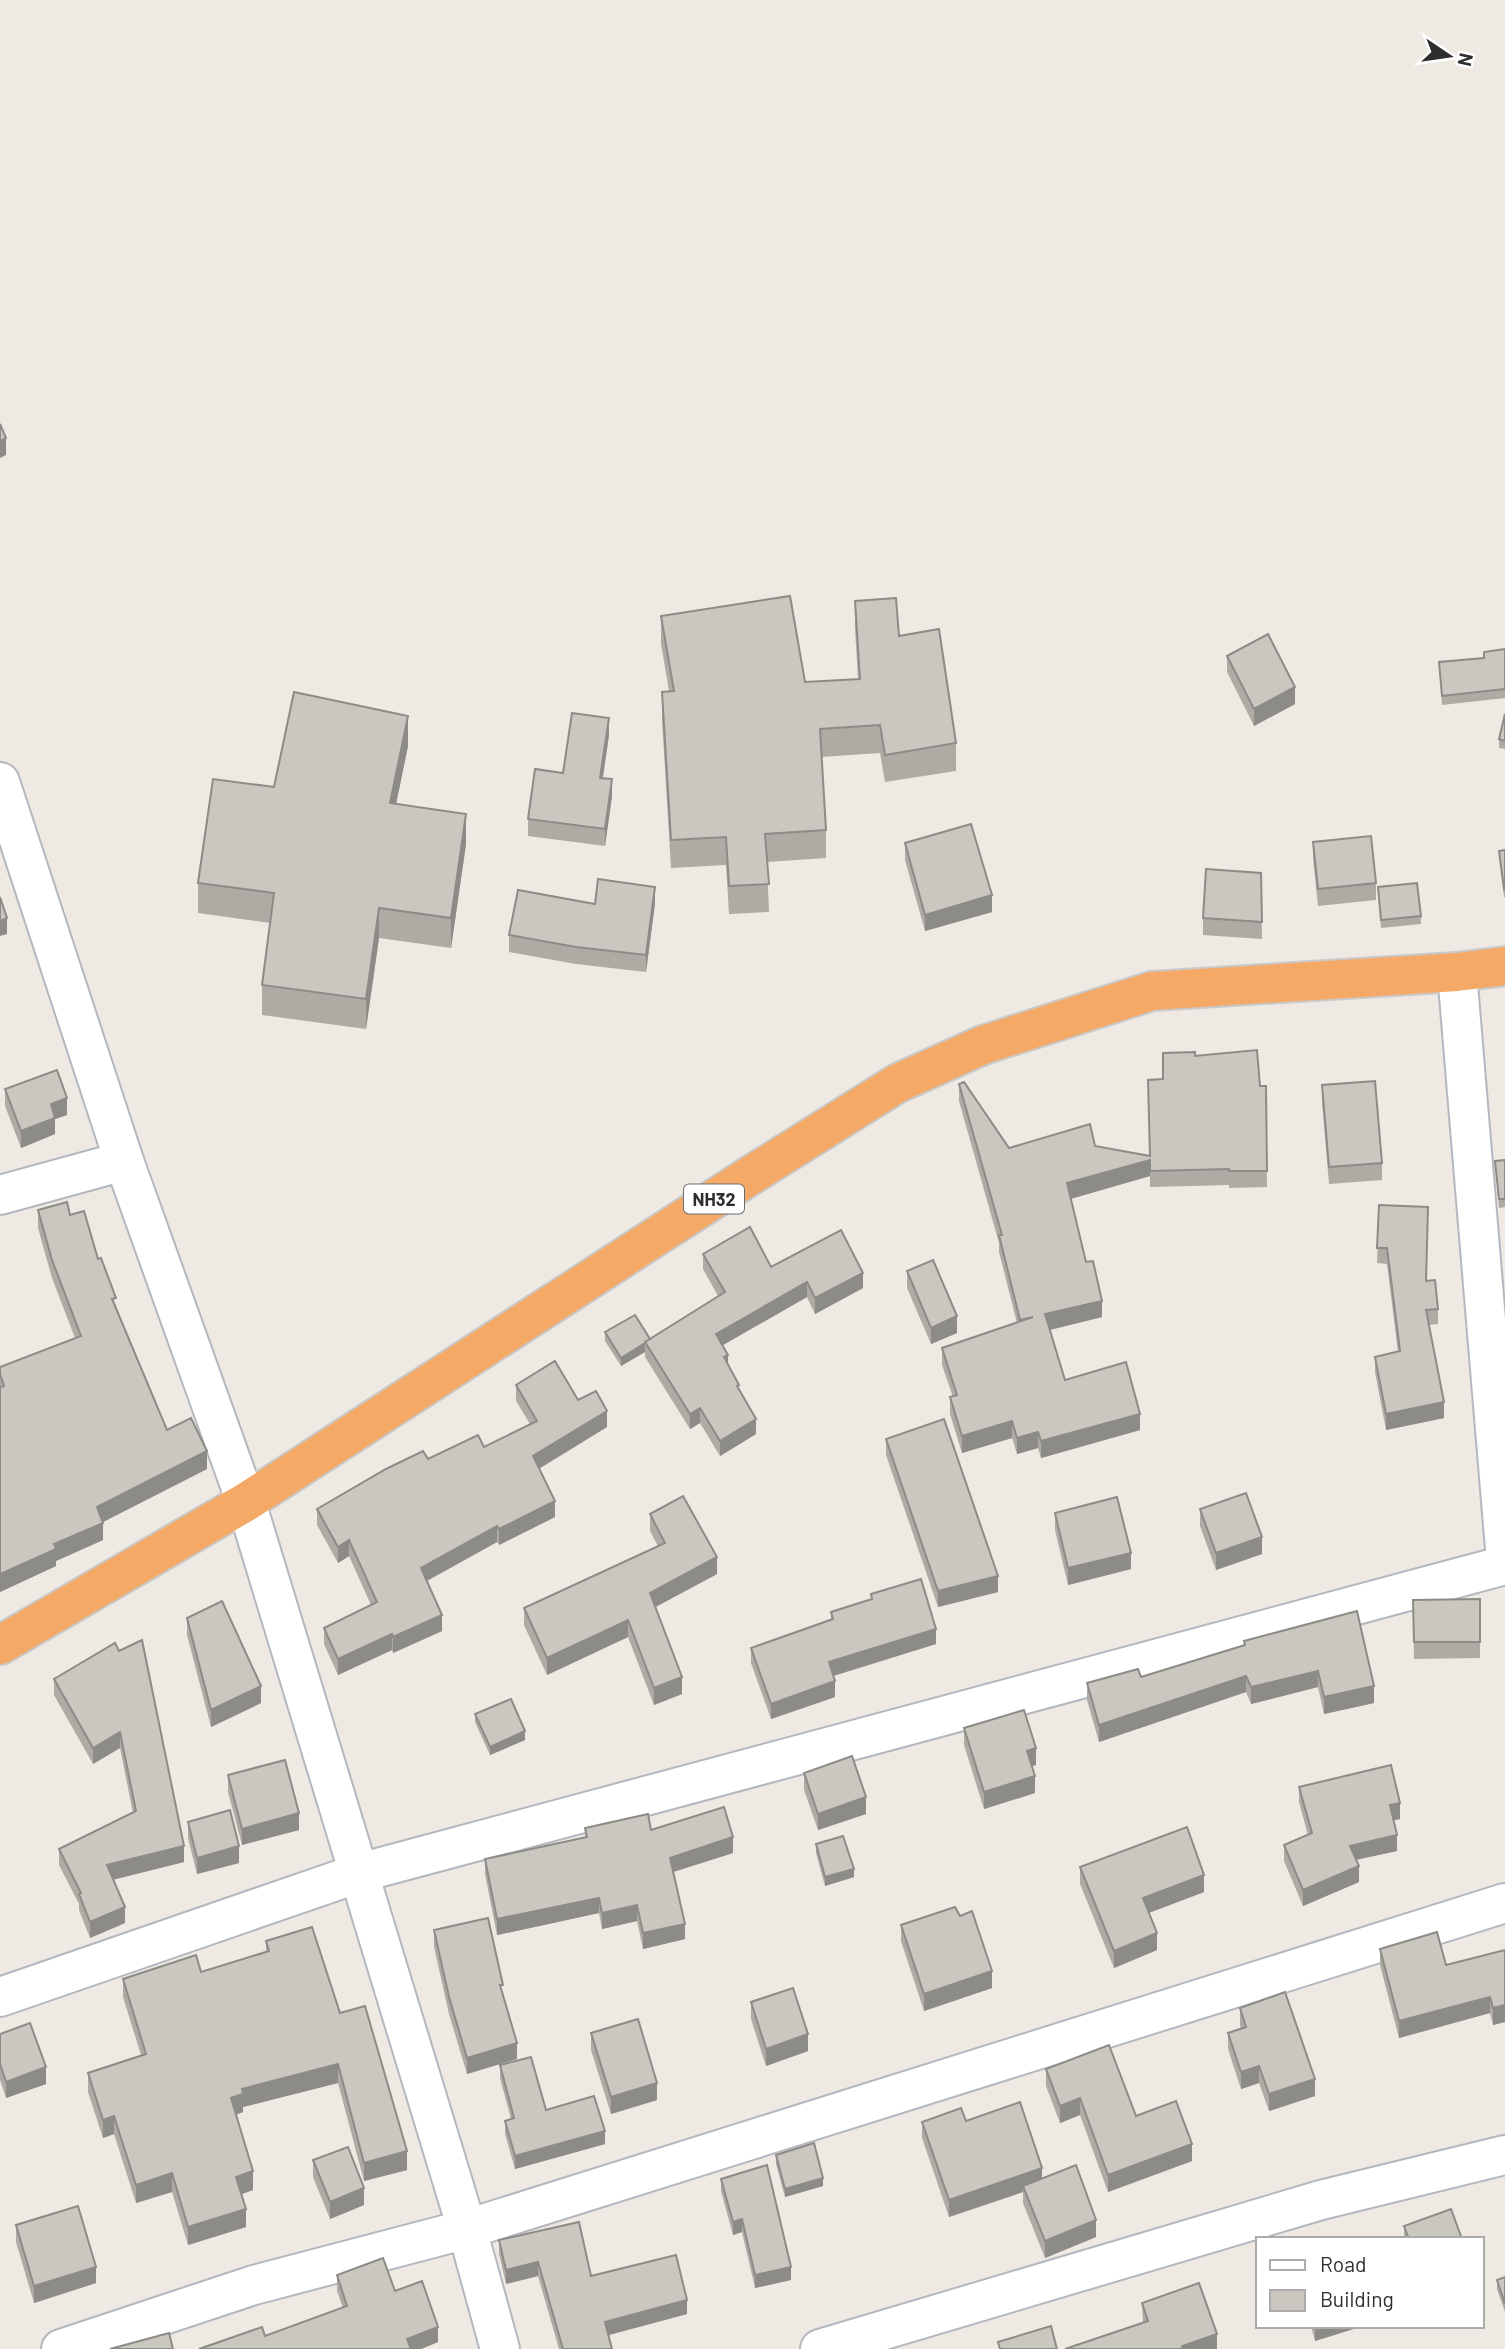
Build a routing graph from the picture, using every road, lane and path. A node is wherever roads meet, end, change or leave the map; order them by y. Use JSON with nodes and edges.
{"nodes":[{"id":1,"x":0,"y":782,"type":"edge"},
{"id":2,"x":1505,"y":966,"type":"edge"},
{"id":3,"x":1457,"y":972,"type":"junction"},
{"id":4,"x":124,"y":1161,"type":"junction"},
{"id":5,"x":0,"y":1195,"type":"edge"},
{"id":6,"x":1495,"y":1303,"type":"edge"},
{"id":7,"x":246,"y":1502,"type":"junction"},
{"id":8,"x":1505,"y":1549,"type":"edge"},
{"id":9,"x":1505,"y":1564,"type":"edge"},
{"id":10,"x":0,"y":1645,"type":"edge"},
{"id":11,"x":359,"y":1873,"type":"junction"},
{"id":12,"x":1505,"y":1903,"type":"edge"},
{"id":13,"x":0,"y":1997,"type":"edge"},
{"id":14,"x":1505,"y":2155,"type":"edge"},
{"id":15,"x":467,"y":2229,"type":"junction"},
{"id":16,"x":61,"y":2349,"type":"edge"},
{"id":17,"x":500,"y":2349,"type":"edge"},
{"id":18,"x":820,"y":2349,"type":"edge"}],
"edges":[{"from":1,"to":4,"type":"street"},
{"from":2,"to":3,"type":"highway","number":"NH32"},
{"from":3,"to":6,"type":"street"},
{"from":3,"to":7,"type":"highway","number":"NH32"},
{"from":4,"to":5,"type":"street"},
{"from":4,"to":7,"type":"street"},
{"from":6,"to":8,"type":"street"},
{"from":7,"to":10,"type":"highway","number":"NH32"},
{"from":7,"to":11,"type":"street"},
{"from":9,"to":11,"type":"street"},
{"from":11,"to":13,"type":"street"},
{"from":11,"to":15,"type":"street"},
{"from":12,"to":15,"type":"street"},
{"from":14,"to":18,"type":"street"},
{"from":15,"to":16,"type":"street"},
{"from":15,"to":17,"type":"street"}]}
